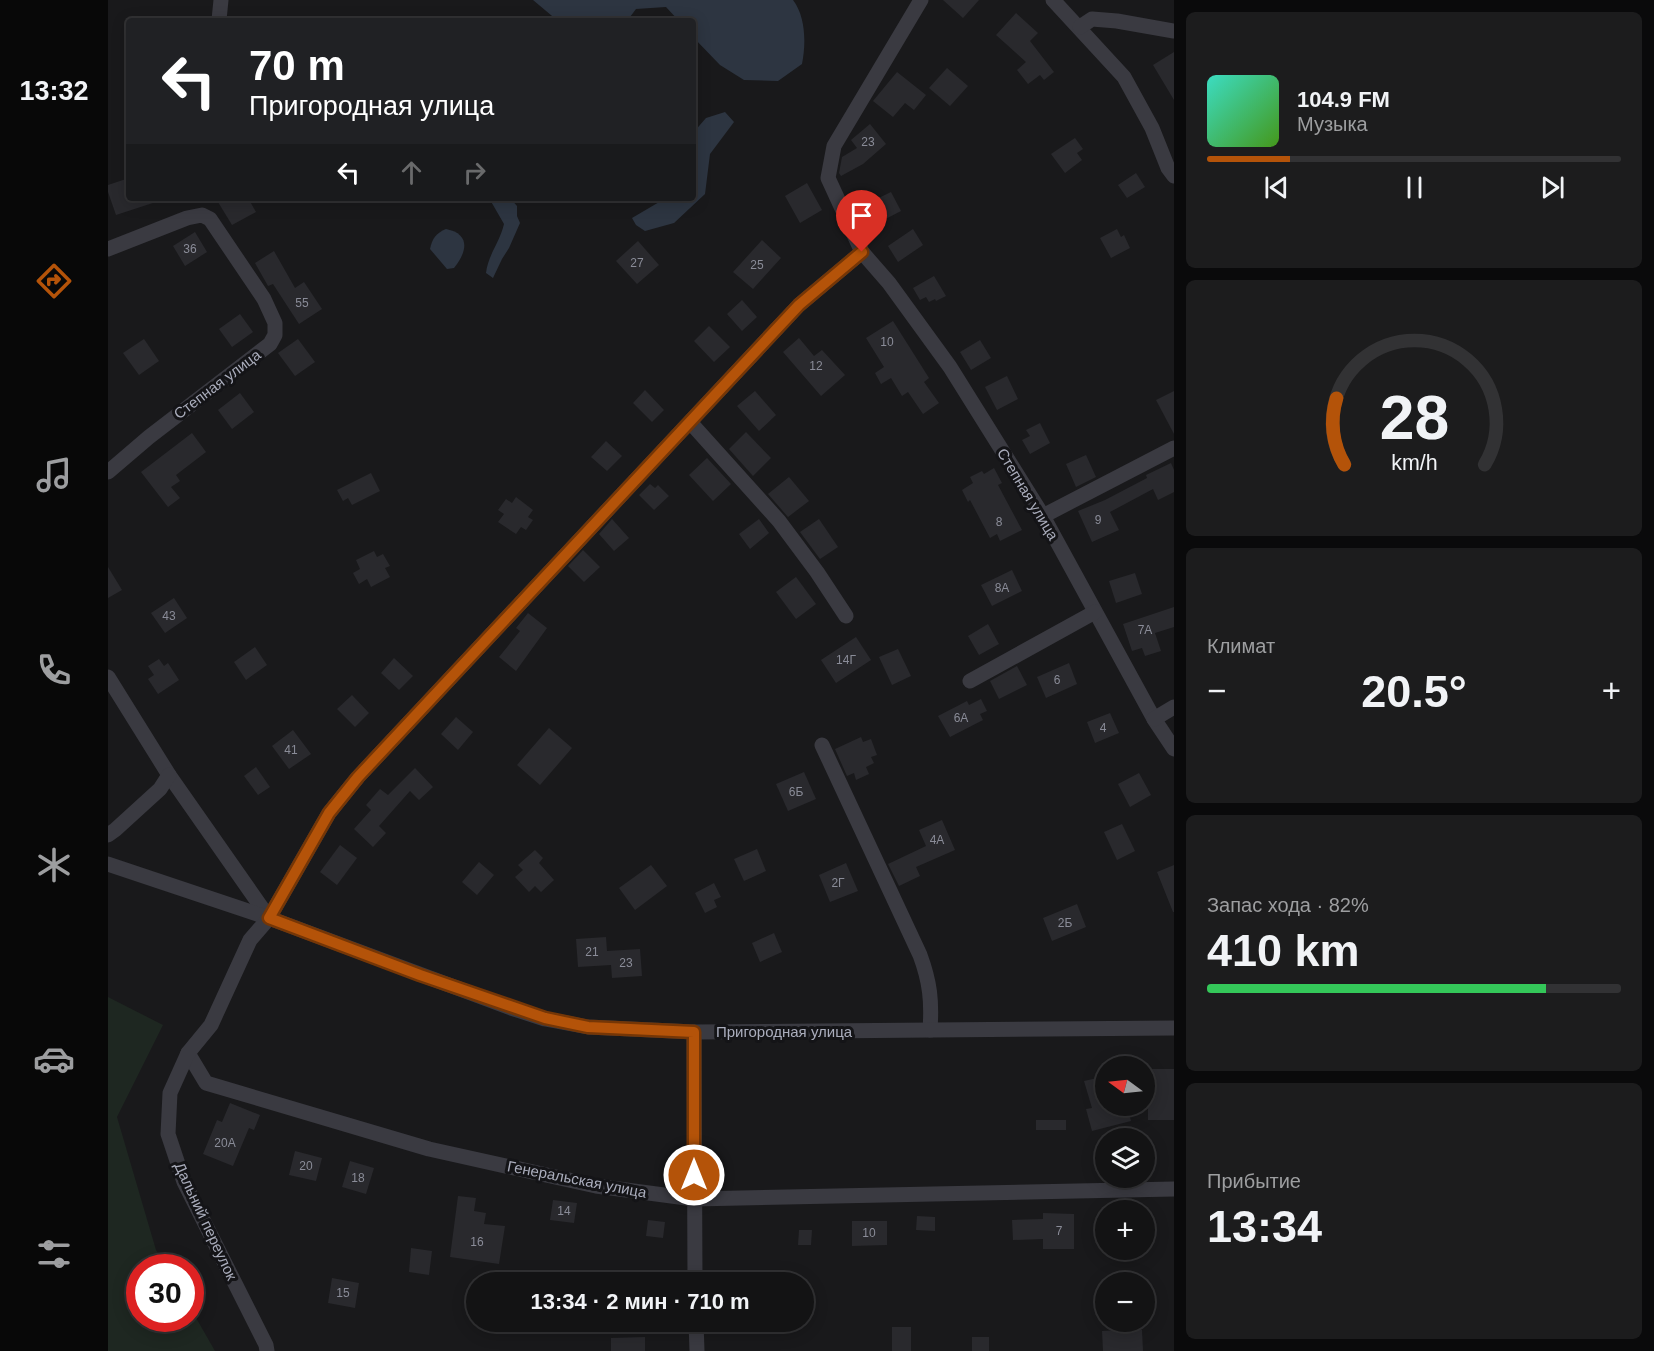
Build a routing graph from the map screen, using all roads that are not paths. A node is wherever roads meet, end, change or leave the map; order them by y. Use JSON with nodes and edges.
{"nodes":[{"id":1,"x":221,"y":0,"type":"edge"},
{"id":2,"x":921,"y":0,"type":"edge"},
{"id":3,"x":1053,"y":0,"type":"edge"},
{"id":4,"x":219,"y":18,"type":"edge"},
{"id":5,"x":1080,"y":27,"type":"junction"},
{"id":6,"x":1174,"y":31,"type":"edge"},
{"id":7,"x":1174,"y":176,"type":"edge"},
{"id":8,"x":108,"y":249,"type":"edge"},
{"id":9,"x":862,"y":252,"type":"junction"},
{"id":10,"x":690,"y":422,"type":"junction"},
{"id":11,"x":1174,"y":448,"type":"edge"},
{"id":12,"x":108,"y":472,"type":"edge"},
{"id":13,"x":1043,"y":516,"type":"junction"},
{"id":14,"x":1095,"y":612,"type":"junction"},
{"id":15,"x":846,"y":616,"type":"dead end"},
{"id":16,"x":108,"y":676,"type":"edge"},
{"id":17,"x":970,"y":681,"type":"dead end"},
{"id":18,"x":1174,"y":707,"type":"edge"},
{"id":19,"x":1154,"y":719,"type":"junction"},
{"id":20,"x":822,"y":745,"type":"dead end"},
{"id":21,"x":1174,"y":749,"type":"edge"},
{"id":22,"x":169,"y":775,"type":"junction"},
{"id":23,"x":108,"y":835,"type":"edge"},
{"id":24,"x":108,"y":864,"type":"edge"},
{"id":25,"x":269,"y":918,"type":"junction"},
{"id":26,"x":1174,"y":1028,"type":"edge"},
{"id":27,"x":930,"y":1030,"type":"junction"},
{"id":28,"x":694,"y":1032,"type":"junction"},
{"id":29,"x":188,"y":1053,"type":"junction"},
{"id":30,"x":1174,"y":1189,"type":"edge"},
{"id":31,"x":694,"y":1199,"type":"junction"},
{"id":32,"x":695,"y":1272,"type":"edge"},
{"id":33,"x":696,"y":1332,"type":"edge"},
{"id":34,"x":267,"y":1351,"type":"edge"},
{"id":35,"x":697,"y":1351,"type":"edge"}],
"edges":[{"from":1,"to":4,"type":"street"},
{"from":2,"to":9,"type":"street","name":"Степная улица"},
{"from":3,"to":5,"type":"street"},
{"from":5,"to":6,"type":"street"},
{"from":5,"to":7,"type":"street"},
{"from":8,"to":12,"type":"street","name":"Степная улица"},
{"from":9,"to":10,"type":"street"},
{"from":9,"to":13,"type":"street","name":"Степная улица"},
{"from":10,"to":15,"type":"street"},
{"from":10,"to":25,"type":"street"},
{"from":11,"to":13,"type":"street"},
{"from":13,"to":14,"type":"street","name":"Степная улица"},
{"from":14,"to":17,"type":"street"},
{"from":14,"to":19,"type":"street","name":"Степная улица"},
{"from":16,"to":22,"type":"street"},
{"from":18,"to":19,"type":"street"},
{"from":19,"to":21,"type":"street","name":"Степная улица"},
{"from":20,"to":27,"type":"street"},
{"from":22,"to":23,"type":"street"},
{"from":22,"to":25,"type":"street"},
{"from":24,"to":25,"type":"street","name":"Пригородная улица"},
{"from":25,"to":28,"type":"street","name":"Пригородная улица"},
{"from":25,"to":29,"type":"street","name":"Дальний переулок"},
{"from":26,"to":27,"type":"street","name":"Пригородная улица"},
{"from":27,"to":28,"type":"street","name":"Пригородная улица"},
{"from":28,"to":31,"type":"street"},
{"from":29,"to":31,"type":"street","name":"Генеральская улица"},
{"from":29,"to":34,"type":"street","name":"Дальний переулок"},
{"from":30,"to":31,"type":"street","name":"Генеральская улица"},
{"from":31,"to":32,"type":"street"},
{"from":33,"to":35,"type":"street"}]}
